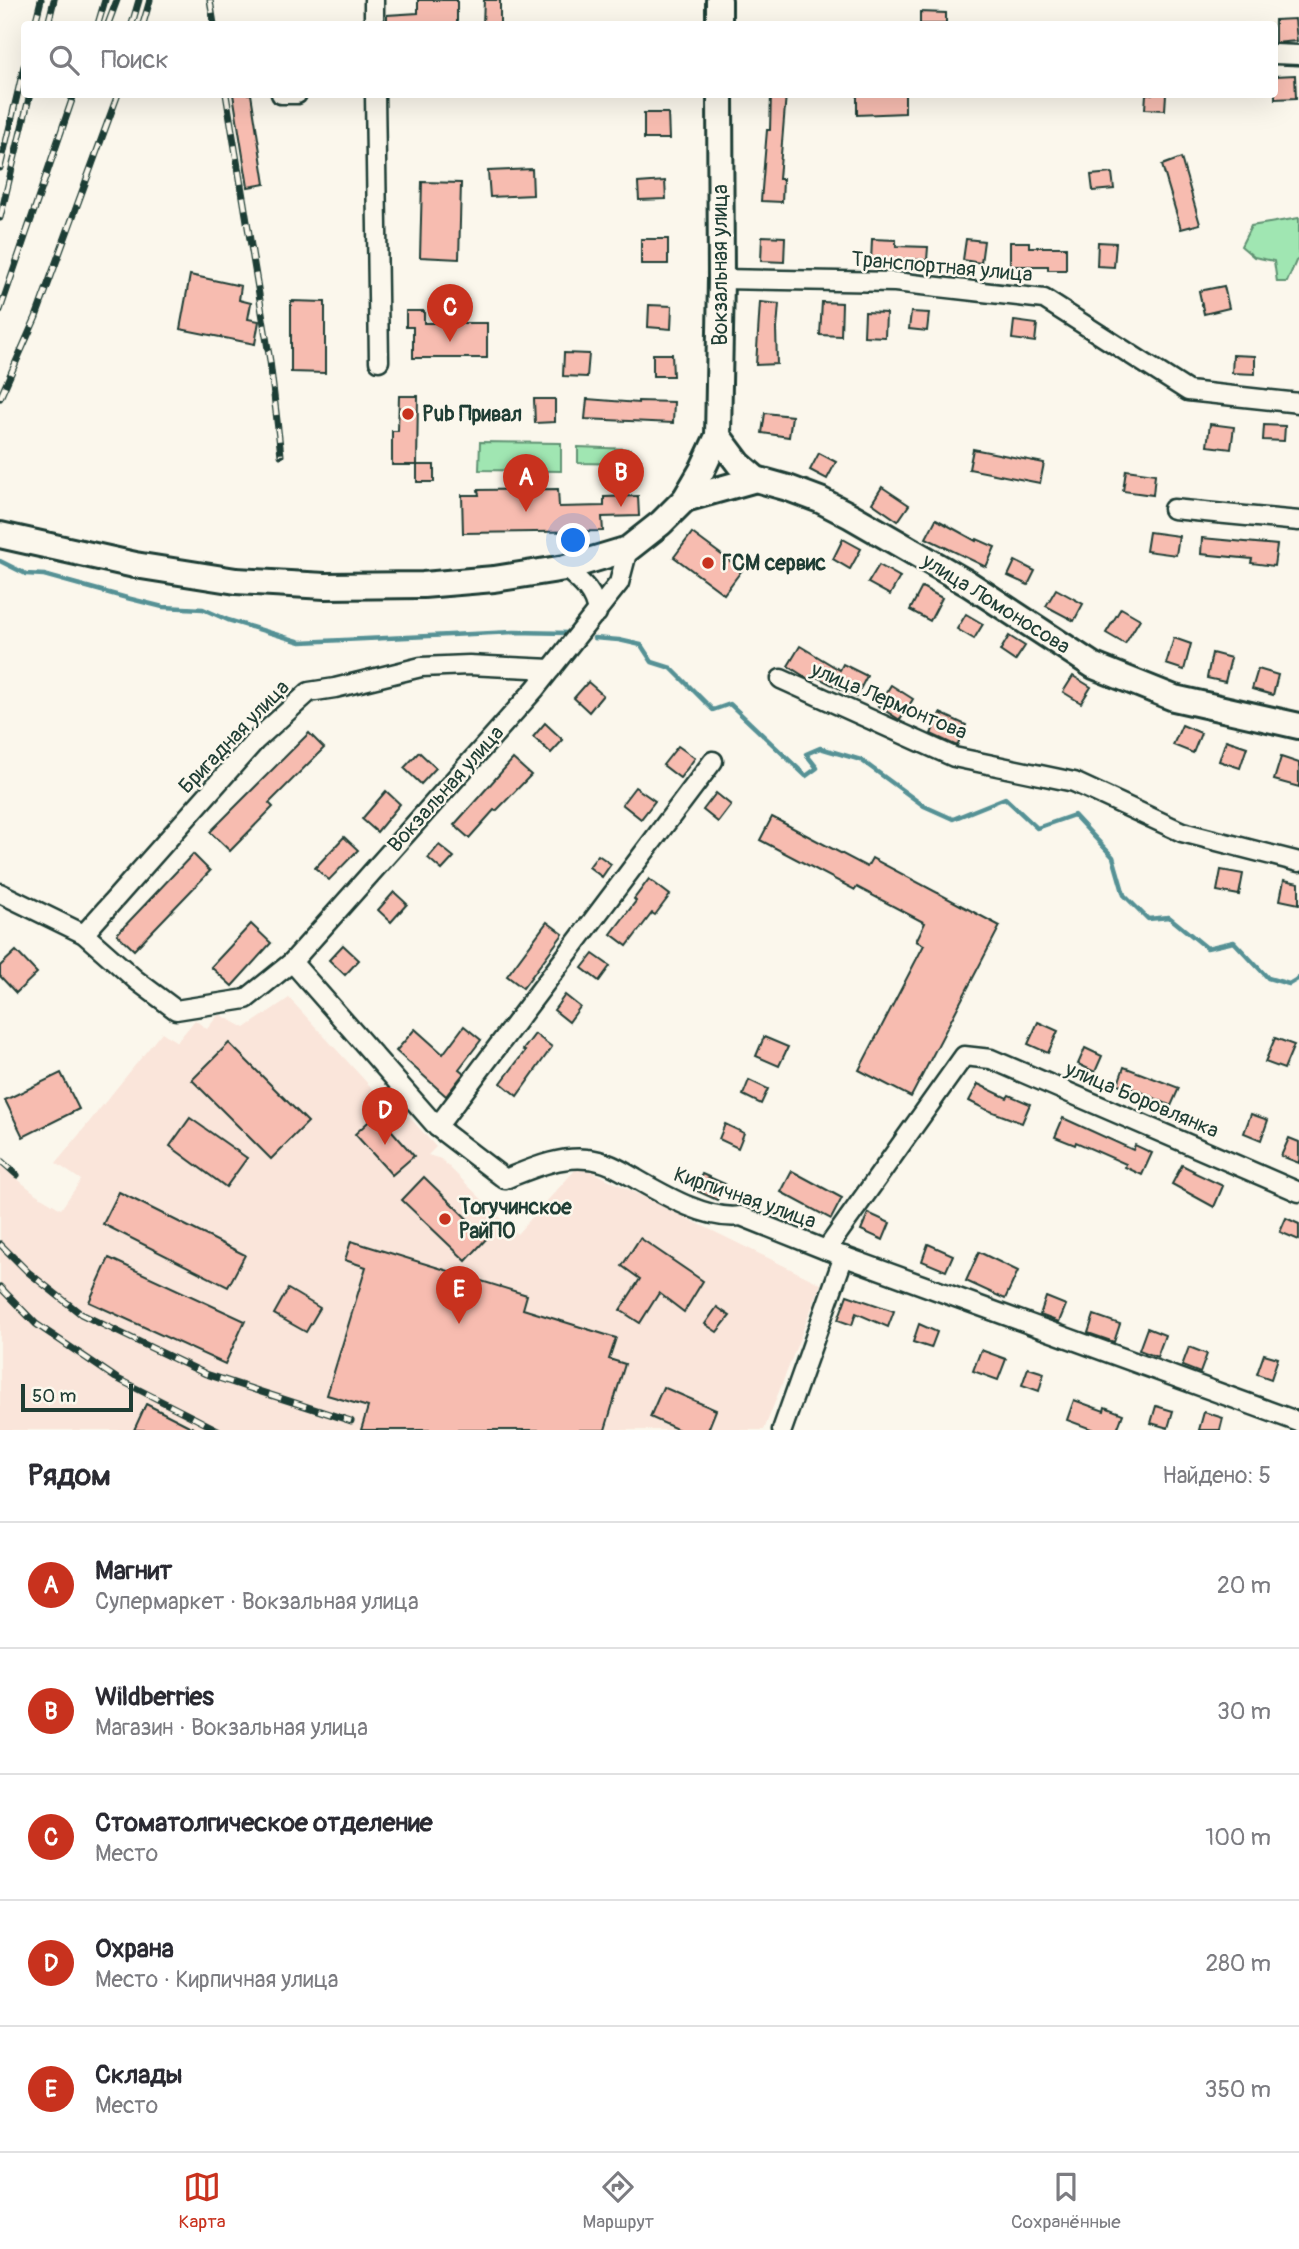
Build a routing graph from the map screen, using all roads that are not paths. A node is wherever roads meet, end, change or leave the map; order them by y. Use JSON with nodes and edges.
{"nodes":[{"id":1,"x":374,"y":0,"type":"edge"},
{"id":2,"x":719,"y":0,"type":"edge"},
{"id":3,"x":374,"y":21,"type":"edge"},
{"id":4,"x":719,"y":21,"type":"edge"},
{"id":5,"x":1278,"y":54,"type":"edge"},
{"id":6,"x":1299,"y":55,"type":"edge"},
{"id":7,"x":375,"y":98,"type":"edge"},
{"id":8,"x":720,"y":98,"type":"edge"},
{"id":9,"x":721,"y":279,"type":"junction"},
{"id":10,"x":379,"y":362,"type":"dead end"},
{"id":11,"x":1299,"y":403,"type":"edge"},
{"id":12,"x":718,"y":436,"type":"junction"},
{"id":13,"x":756,"y":480,"type":"junction"},
{"id":14,"x":685,"y":499,"type":"junction"},
{"id":15,"x":1174,"y":509,"type":"dead end"},
{"id":16,"x":1299,"y":521,"type":"edge"},
{"id":17,"x":0,"y":524,"type":"edge"},
{"id":18,"x":0,"y":536,"type":"edge"},
{"id":19,"x":628,"y":549,"type":"junction"},
{"id":20,"x":104,"y":558,"type":"junction"},
{"id":21,"x":565,"y":568,"type":"junction"},
{"id":22,"x":597,"y":613,"type":"junction"},
{"id":23,"x":551,"y":669,"type":"junction"},
{"id":24,"x":781,"y":678,"type":"dead end"},
{"id":25,"x":1299,"y":726,"type":"edge"},
{"id":26,"x":713,"y":761,"type":"dead end"},
{"id":27,"x":1299,"y":862,"type":"edge"},
{"id":28,"x":0,"y":894,"type":"edge"},
{"id":29,"x":84,"y":934,"type":"junction"},
{"id":30,"x":292,"y":962,"type":"junction"},
{"id":31,"x":437,"y":1127,"type":"junction"},
{"id":32,"x":1299,"y":1192,"type":"edge"},
{"id":33,"x":826,"y":1250,"type":"junction"},
{"id":34,"x":844,"y":1256,"type":"junction"},
{"id":35,"x":1299,"y":1422,"type":"edge"},
{"id":36,"x":782,"y":1430,"type":"edge"},
{"id":37,"x":1297,"y":1430,"type":"edge"}],
"edges":[{"from":1,"to":3,"type":"street"},
{"from":2,"to":4,"type":"main road"},
{"from":5,"to":6,"type":"street"},
{"from":7,"to":10,"type":"street"},
{"from":8,"to":9,"type":"main road","name":"Вокзальная улица"},
{"from":9,"to":11,"type":"street","name":"Транспортная улица"},
{"from":9,"to":12,"type":"main road","name":"Вокзальная улица"},
{"from":12,"to":13,"type":"main road"},
{"from":12,"to":14,"type":"main road"},
{"from":13,"to":14,"type":"main road"},
{"from":13,"to":25,"type":"main road","name":"улица Ломоносова"},
{"from":14,"to":19,"type":"main road"},
{"from":15,"to":16,"type":"street"},
{"from":17,"to":20,"type":"main road"},
{"from":18,"to":20,"type":"main road"},
{"from":19,"to":21,"type":"main road"},
{"from":19,"to":22,"type":"street","name":"Вокзальная улица"},
{"from":20,"to":21,"type":"main road"},
{"from":21,"to":22,"type":"street"},
{"from":22,"to":23,"type":"street","name":"Вокзальная улица"},
{"from":23,"to":29,"type":"street","name":"Бригадная улица"},
{"from":23,"to":30,"type":"street","name":"Вокзальная улица"},
{"from":24,"to":27,"type":"street","name":"улица Лермонтова"},
{"from":26,"to":31,"type":"street"},
{"from":28,"to":29,"type":"street","name":"Вокзальная улица"},
{"from":29,"to":30,"type":"street","name":"Вокзальная улица"},
{"from":30,"to":31,"type":"street","name":"Кирпичная улица"},
{"from":31,"to":33,"type":"street","name":"Кирпичная улица"},
{"from":32,"to":33,"type":"street","name":"улица Боровлянка"},
{"from":33,"to":34,"type":"street","name":"Кирпичная улица"},
{"from":34,"to":35,"type":"street","name":"Кирпичная улица"},
{"from":34,"to":36,"type":"street"},
{"from":35,"to":37,"type":"street"}]}
